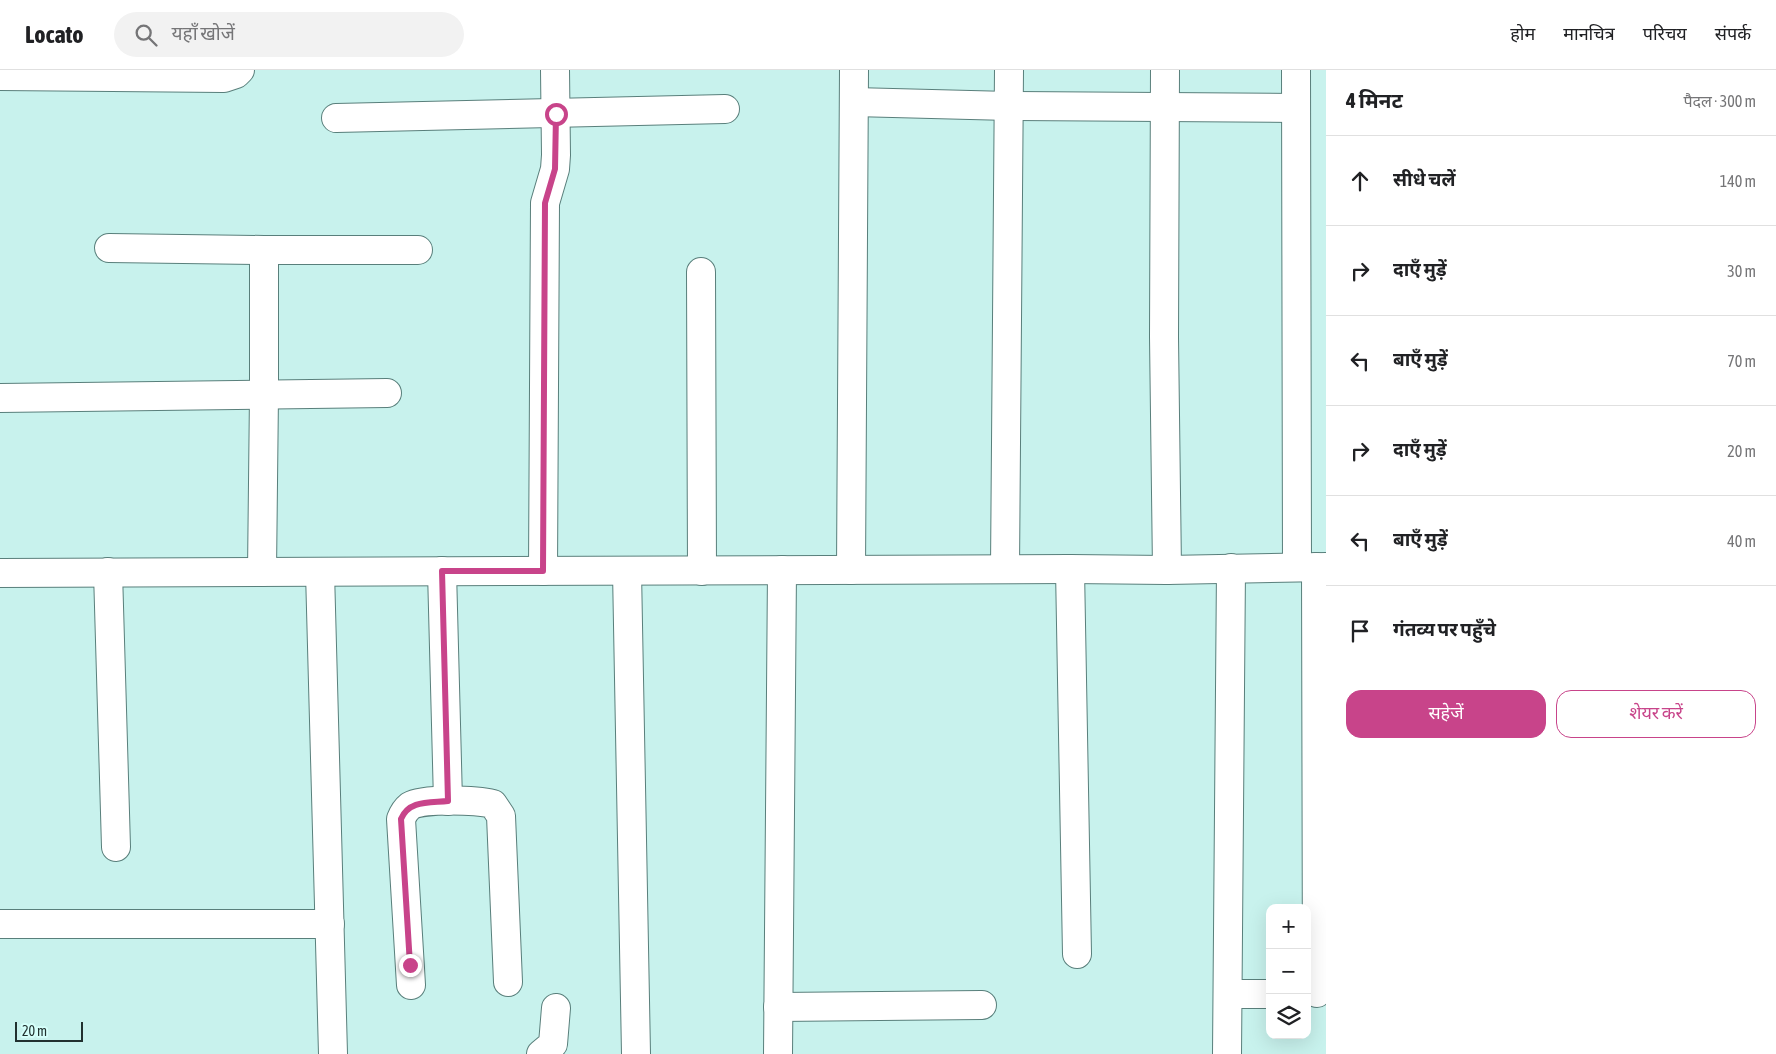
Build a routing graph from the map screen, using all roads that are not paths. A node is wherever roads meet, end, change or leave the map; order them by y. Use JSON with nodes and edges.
{"nodes":[{"id":1,"x":240,"y":70,"type":"edge"},
{"id":2,"x":555,"y":70,"type":"edge"},
{"id":3,"x":854,"y":70,"type":"edge"},
{"id":4,"x":1009,"y":70,"type":"edge"},
{"id":5,"x":1164,"y":70,"type":"edge"},
{"id":6,"x":1296,"y":70,"type":"edge"},
{"id":7,"x":0,"y":76,"type":"edge"},
{"id":8,"x":854,"y":102,"type":"junction"},
{"id":9,"x":1009,"y":106,"type":"junction"},
{"id":10,"x":1164,"y":108,"type":"junction"},
{"id":11,"x":1296,"y":108,"type":"junction"},
{"id":12,"x":725,"y":109,"type":"dead end"},
{"id":13,"x":556,"y":114,"type":"junction"},
{"id":14,"x":336,"y":118,"type":"dead end"},
{"id":15,"x":109,"y":248,"type":"dead end"},
{"id":16,"x":264,"y":250,"type":"junction"},
{"id":17,"x":418,"y":250,"type":"dead end"},
{"id":18,"x":701,"y":272,"type":"dead end"},
{"id":19,"x":386,"y":393,"type":"dead end"},
{"id":20,"x":264,"y":394,"type":"junction"},
{"id":21,"x":0,"y":398,"type":"edge"},
{"id":22,"x":1231,"y":568,"type":"junction"},
{"id":23,"x":1313,"y":568,"type":"edge"},
{"id":24,"x":1005,"y":569,"type":"junction"},
{"id":25,"x":1070,"y":569,"type":"junction"},
{"id":26,"x":782,"y":570,"type":"junction"},
{"id":27,"x":851,"y":570,"type":"junction"},
{"id":28,"x":1167,"y":570,"type":"junction"},
{"id":29,"x":442,"y":571,"type":"junction"},
{"id":30,"x":543,"y":571,"type":"junction"},
{"id":31,"x":628,"y":571,"type":"junction"},
{"id":32,"x":702,"y":571,"type":"junction"},
{"id":33,"x":108,"y":572,"type":"junction"},
{"id":34,"x":262,"y":572,"type":"junction"},
{"id":35,"x":320,"y":572,"type":"junction"},
{"id":36,"x":0,"y":573,"type":"edge"},
{"id":37,"x":448,"y":801,"type":"junction"},
{"id":38,"x":116,"y":847,"type":"dead end"},
{"id":39,"x":1321,"y":855,"type":"edge"},
{"id":40,"x":0,"y":924,"type":"edge"},
{"id":41,"x":330,"y":924,"type":"junction"},
{"id":42,"x":1077,"y":954,"type":"dead end"},
{"id":43,"x":508,"y":982,"type":"dead end"},
{"id":44,"x":411,"y":985,"type":"dead end"},
{"id":45,"x":1317,"y":993,"type":"edge"},
{"id":46,"x":1228,"y":994,"type":"junction"},
{"id":47,"x":1266,"y":994,"type":"edge"},
{"id":48,"x":982,"y":1005,"type":"dead end"},
{"id":49,"x":778,"y":1007,"type":"junction"},
{"id":50,"x":556,"y":1008,"type":"dead end"},
{"id":51,"x":333,"y":1054,"type":"edge"},
{"id":52,"x":541,"y":1054,"type":"edge"},
{"id":53,"x":636,"y":1054,"type":"edge"},
{"id":54,"x":778,"y":1054,"type":"edge"},
{"id":55,"x":1228,"y":1054,"type":"edge"}],
"edges":[{"from":1,"to":7,"type":"street"},
{"from":2,"to":13,"type":"street"},
{"from":3,"to":8,"type":"street"},
{"from":4,"to":9,"type":"street"},
{"from":5,"to":10,"type":"street"},
{"from":6,"to":11,"type":"street"},
{"from":8,"to":9,"type":"street"},
{"from":8,"to":27,"type":"street"},
{"from":9,"to":10,"type":"street"},
{"from":9,"to":24,"type":"street"},
{"from":10,"to":11,"type":"street"},
{"from":10,"to":28,"type":"street"},
{"from":11,"to":23,"type":"street"},
{"from":12,"to":13,"type":"street"},
{"from":13,"to":14,"type":"street"},
{"from":13,"to":30,"type":"street"},
{"from":15,"to":16,"type":"street"},
{"from":16,"to":17,"type":"street"},
{"from":16,"to":20,"type":"street"},
{"from":18,"to":32,"type":"street"},
{"from":19,"to":20,"type":"street"},
{"from":20,"to":21,"type":"street"},
{"from":20,"to":34,"type":"street"},
{"from":22,"to":23,"type":"street"},
{"from":22,"to":28,"type":"street"},
{"from":22,"to":46,"type":"street"},
{"from":23,"to":39,"type":"street"},
{"from":24,"to":25,"type":"street"},
{"from":24,"to":27,"type":"street"},
{"from":25,"to":28,"type":"street"},
{"from":25,"to":42,"type":"street"},
{"from":26,"to":27,"type":"street"},
{"from":26,"to":32,"type":"street"},
{"from":26,"to":49,"type":"street"},
{"from":29,"to":30,"type":"street"},
{"from":29,"to":35,"type":"street"},
{"from":29,"to":37,"type":"street"},
{"from":30,"to":31,"type":"street"},
{"from":31,"to":32,"type":"street"},
{"from":31,"to":53,"type":"street"},
{"from":33,"to":34,"type":"street"},
{"from":33,"to":36,"type":"street"},
{"from":33,"to":38,"type":"street"},
{"from":34,"to":35,"type":"street"},
{"from":35,"to":41,"type":"street"},
{"from":37,"to":43,"type":"street"},
{"from":37,"to":44,"type":"street"},
{"from":39,"to":45,"type":"street"},
{"from":40,"to":41,"type":"street"},
{"from":41,"to":51,"type":"street"},
{"from":46,"to":47,"type":"street"},
{"from":46,"to":55,"type":"street"},
{"from":48,"to":49,"type":"street"},
{"from":49,"to":54,"type":"street"},
{"from":50,"to":52,"type":"street"}]}
